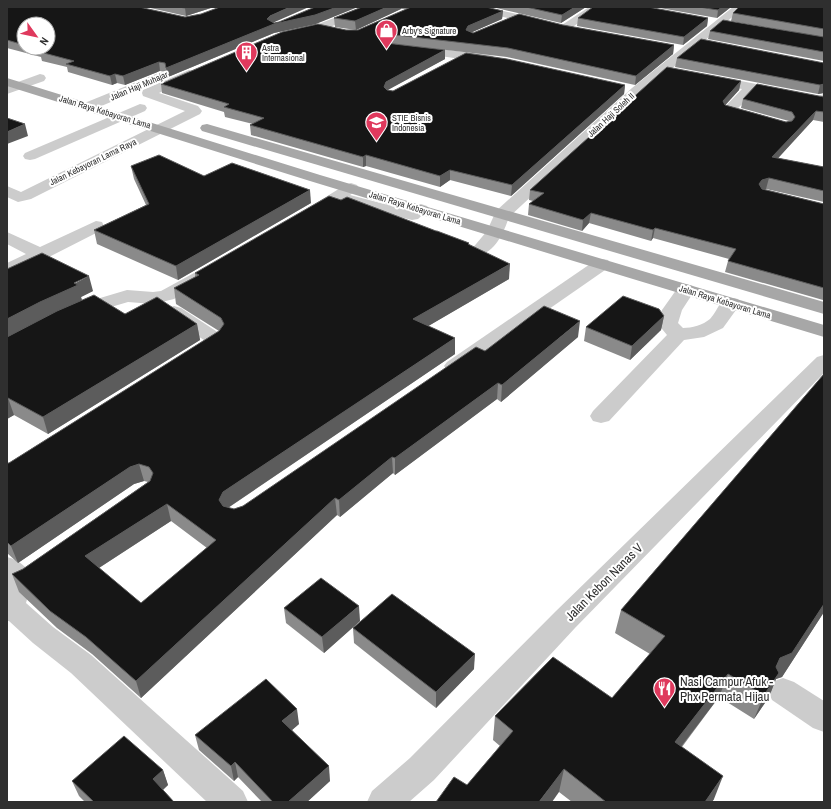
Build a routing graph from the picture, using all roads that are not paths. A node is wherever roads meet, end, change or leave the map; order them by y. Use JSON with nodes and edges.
{"nodes":[{"id":1,"x":472,"y":7,"type":"edge"},
{"id":2,"x":596,"y":7,"type":"edge"},
{"id":3,"x":739,"y":7,"type":"edge"},
{"id":4,"x":361,"y":10,"type":"edge"},
{"id":5,"x":517,"y":18,"type":"junction"},
{"id":6,"x":704,"y":20,"type":"edge"},
{"id":7,"x":719,"y":23,"type":"junction"},
{"id":8,"x":504,"y":24,"type":"edge"},
{"id":9,"x":734,"y":26,"type":"edge"},
{"id":10,"x":319,"y":28,"type":"junction"},
{"id":11,"x":563,"y":29,"type":"junction"},
{"id":12,"x":578,"y":31,"type":"edge"},
{"id":13,"x":340,"y":33,"type":"edge"},
{"id":14,"x":284,"y":34,"type":"edge"},
{"id":15,"x":711,"y":45,"type":"edge"},
{"id":16,"x":691,"y":46,"type":"junction"},
{"id":17,"x":402,"y":48,"type":"edge"},
{"id":18,"x":671,"y":48,"type":"edge"},
{"id":19,"x":464,"y":56,"type":"junction"},
{"id":20,"x":502,"y":61,"type":"edge"},
{"id":21,"x":445,"y":66,"type":"edge"},
{"id":22,"x":7,"y":68,"type":"edge"},
{"id":23,"x":662,"y":70,"type":"junction"},
{"id":24,"x":677,"y":73,"type":"edge"},
{"id":25,"x":700,"y":77,"type":"edge"},
{"id":26,"x":40,"y":78,"type":"junction"},
{"id":27,"x":11,"y":86,"type":"edge"},
{"id":28,"x":752,"y":87,"type":"junction"},
{"id":29,"x":622,"y":88,"type":"edge"},
{"id":30,"x":637,"y":91,"type":"junction"},
{"id":31,"x":824,"y":98,"type":"edge"},
{"id":32,"x":109,"y":99,"type":"junction"},
{"id":33,"x":87,"y":107,"type":"junction"},
{"id":34,"x":152,"y":116,"type":"junction"},
{"id":35,"x":119,"y":117,"type":"junction"},
{"id":36,"x":179,"y":120,"type":"junction"},
{"id":37,"x":768,"y":122,"type":"edge"},
{"id":38,"x":30,"y":156,"type":"dead end"},
{"id":39,"x":7,"y":191,"type":"edge"},
{"id":40,"x":344,"y":193,"type":"junction"},
{"id":41,"x":421,"y":210,"type":"joint"},
{"id":42,"x":502,"y":215,"type":"junction"},
{"id":43,"x":298,"y":221,"type":"edge"},
{"id":44,"x":96,"y":226,"type":"dead end"},
{"id":45,"x":495,"y":232,"type":"junction"},
{"id":46,"x":7,"y":237,"type":"edge"},
{"id":47,"x":618,"y":249,"type":"junction"},
{"id":48,"x":480,"y":250,"type":"edge"},
{"id":49,"x":41,"y":254,"type":"junction"},
{"id":50,"x":602,"y":264,"type":"junction"},
{"id":51,"x":7,"y":270,"type":"edge"},
{"id":52,"x":211,"y":271,"type":"edge"},
{"id":53,"x":700,"y":272,"type":"junction"},
{"id":54,"x":743,"y":285,"type":"junction"},
{"id":55,"x":686,"y":290,"type":"junction"},
{"id":56,"x":154,"y":298,"type":"junction"},
{"id":57,"x":731,"y":303,"type":"junction"},
{"id":58,"x":824,"y":308,"type":"edge"},
{"id":59,"x":65,"y":317,"type":"edge"},
{"id":60,"x":824,"y":331,"type":"edge"},
{"id":61,"x":678,"y":335,"type":"junction"},
{"id":62,"x":824,"y":361,"type":"edge"},
{"id":63,"x":179,"y":365,"type":"edge"},
{"id":64,"x":439,"y":377,"type":"edge"},
{"id":65,"x":602,"y":416,"type":"dead end"},
{"id":66,"x":16,"y":585,"type":"edge"},
{"id":67,"x":783,"y":691,"type":"dead end"},
{"id":68,"x":824,"y":718,"type":"edge"},
{"id":69,"x":231,"y":802,"type":"edge"},
{"id":70,"x":384,"y":802,"type":"edge"}],
"edges":[{"from":1,"to":5,"type":"street"},
{"from":2,"to":11,"type":"street"},
{"from":3,"to":7,"type":"street","name":"Jalan Haji Soleh II"},
{"from":4,"to":10,"type":"street"},
{"from":5,"to":8,"type":"street"},
{"from":5,"to":11,"type":"street"},
{"from":6,"to":7,"type":"street"},
{"from":7,"to":9,"type":"street"},
{"from":7,"to":16,"type":"street","name":"Jalan Haji Soleh II"},
{"from":10,"to":13,"type":"street"},
{"from":10,"to":14,"type":"street"},
{"from":11,"to":12,"type":"street"},
{"from":15,"to":16,"type":"street"},
{"from":16,"to":18,"type":"street"},
{"from":16,"to":23,"type":"street","name":"Jalan Haji Soleh II"},
{"from":17,"to":19,"type":"street"},
{"from":19,"to":20,"type":"street"},
{"from":19,"to":21,"type":"street"},
{"from":22,"to":26,"type":"main road","name":"Jalan Raya Kebayoran Lama"},
{"from":23,"to":24,"type":"street"},
{"from":23,"to":30,"type":"street","name":"Jalan Haji Soleh II"},
{"from":25,"to":28,"type":"street"},
{"from":26,"to":27,"type":"street"},
{"from":26,"to":32,"type":"main road","name":"Jalan Raya Kebayoran Lama"},
{"from":27,"to":33,"type":"main road","name":"Jalan Raya Kebayoran Lama"},
{"from":28,"to":31,"type":"street"},
{"from":28,"to":37,"type":"street"},
{"from":29,"to":30,"type":"street"},
{"from":30,"to":42,"type":"street","name":"Jalan Haji Soleh II"},
{"from":32,"to":33,"type":"street","name":"Jalan Haji Muhajar"},
{"from":32,"to":34,"type":"main road","name":"Jalan Raya Kebayoran Lama"},
{"from":32,"to":36,"type":"street","name":"Jalan Haji Muhajar"},
{"from":33,"to":35,"type":"main road","name":"Jalan Raya Kebayoran Lama"},
{"from":34,"to":35,"type":"main road","name":"Jalan Raya Kebayoran Lama"},
{"from":34,"to":35,"type":"street"},
{"from":34,"to":36,"type":"main road","name":"Jalan Raya Kebayoran Lama"},
{"from":34,"to":39,"type":"street","name":"Jalan Kebayoran Lama Raya"},
{"from":34,"to":40,"type":"main road","name":"Jalan Raya Kebayoran Lama"},
{"from":35,"to":38,"type":"street"},
{"from":36,"to":42,"type":"main road","name":"Jalan Raya Kebayoran Lama"},
{"from":40,"to":41,"type":"street"},
{"from":40,"to":43,"type":"street"},
{"from":41,"to":45,"type":"main road","name":"Jalan Raya Kebayoran Lama"},
{"from":42,"to":45,"type":"street","name":"Jalan Haji Soleh II"},
{"from":42,"to":47,"type":"main road","name":"Jalan Raya Kebayoran Lama"},
{"from":44,"to":49,"type":"street"},
{"from":45,"to":48,"type":"street","name":"Jalan Haji Soleh II"},
{"from":45,"to":50,"type":"main road","name":"Jalan Raya Kebayoran Lama"},
{"from":46,"to":49,"type":"street"},
{"from":47,"to":50,"type":"main road"},
{"from":47,"to":53,"type":"main road","name":"Jalan Raya Kebayoran Lama"},
{"from":49,"to":51,"type":"street"},
{"from":50,"to":55,"type":"main road","name":"Jalan Raya Kebayoran Lama"},
{"from":50,"to":64,"type":"street"},
{"from":52,"to":56,"type":"street"},
{"from":53,"to":54,"type":"main road","name":"Jalan Raya Kebayoran Lama"},
{"from":53,"to":55,"type":"main road"},
{"from":54,"to":57,"type":"main road"},
{"from":54,"to":58,"type":"main road","name":"Jalan Raya Kebayoran Lama"},
{"from":55,"to":57,"type":"main road","name":"Jalan Raya Kebayoran Lama"},
{"from":55,"to":61,"type":"street"},
{"from":56,"to":59,"type":"street"},
{"from":56,"to":63,"type":"street"},
{"from":57,"to":60,"type":"main road","name":"Jalan Raya Kebayoran Lama"},
{"from":57,"to":61,"type":"street"},
{"from":61,"to":65,"type":"street"},
{"from":62,"to":70,"type":"street","name":"Jalan Kebon Nanas V"},
{"from":66,"to":69,"type":"street"},
{"from":67,"to":68,"type":"street"}]}
